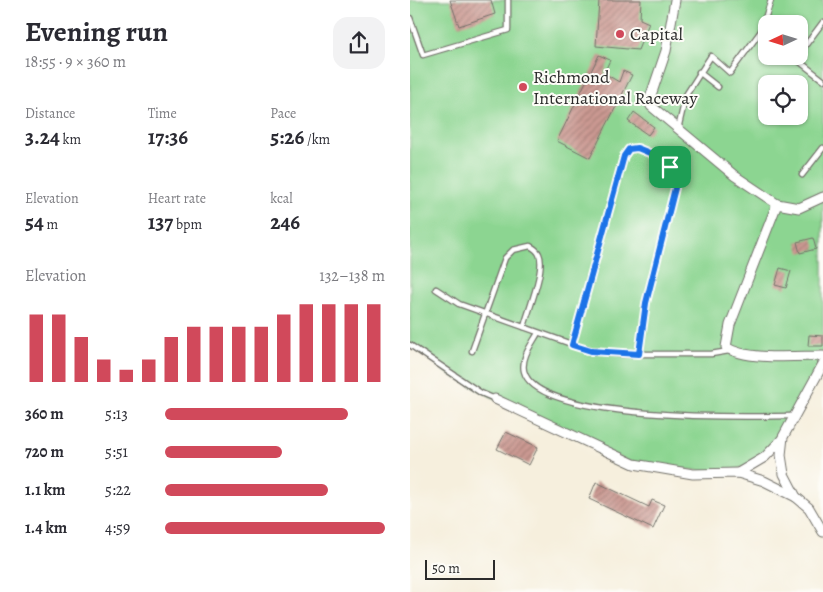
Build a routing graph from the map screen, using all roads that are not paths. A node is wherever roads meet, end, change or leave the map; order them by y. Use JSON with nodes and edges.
{"nodes":[{"id":1,"x":508,"y":0,"type":"edge"},
{"id":2,"x":675,"y":0,"type":"edge"},
{"id":3,"x":771,"y":0,"type":"edge"},
{"id":4,"x":766,"y":15,"type":"edge"},
{"id":5,"x":410,"y":18,"type":"edge"},
{"id":6,"x":823,"y":22,"type":"edge"},
{"id":7,"x":758,"y":35,"type":"edge"},
{"id":8,"x":808,"y":41,"type":"edge"},
{"id":9,"x":806,"y":65,"type":"edge"},
{"id":10,"x":699,"y":72,"type":"junction"},
{"id":11,"x":823,"y":80,"type":"edge"},
{"id":12,"x":718,"y":87,"type":"dead end"},
{"id":13,"x":678,"y":129,"type":"junction"},
{"id":14,"x":823,"y":148,"type":"edge"},
{"id":15,"x":802,"y":174,"type":"dead end"},
{"id":16,"x":823,"y":197,"type":"edge"},
{"id":17,"x":777,"y":204,"type":"junction"},
{"id":18,"x":436,"y":289,"type":"dead end"},
{"id":19,"x":485,"y":314,"type":"junction"},
{"id":20,"x":524,"y":327,"type":"junction"},
{"id":21,"x":538,"y":333,"type":"junction"},
{"id":22,"x":410,"y":345,"type":"edge"},
{"id":23,"x":572,"y":345,"type":"junction"},
{"id":24,"x":730,"y":350,"type":"junction"},
{"id":25,"x":472,"y":351,"type":"dead end"},
{"id":26,"x":639,"y":354,"type":"junction"},
{"id":27,"x":823,"y":356,"type":"edge"},
{"id":28,"x":823,"y":364,"type":"edge"},
{"id":29,"x":495,"y":399,"type":"joint"},
{"id":30,"x":795,"y":416,"type":"junction"},
{"id":31,"x":782,"y":440,"type":"junction"},
{"id":32,"x":738,"y":473,"type":"junction"},
{"id":33,"x":796,"y":497,"type":"junction"},
{"id":34,"x":823,"y":532,"type":"edge"}],
"edges":[{"from":1,"to":5,"type":"lane"},
{"from":2,"to":13,"type":"street"},
{"from":3,"to":4,"type":"lane"},
{"from":6,"to":8,"type":"lane"},
{"from":7,"to":10,"type":"lane"},
{"from":9,"to":11,"type":"lane"},
{"from":10,"to":12,"type":"lane"},
{"from":10,"to":13,"type":"lane"},
{"from":13,"to":17,"type":"street"},
{"from":14,"to":15,"type":"lane"},
{"from":16,"to":17,"type":"street"},
{"from":17,"to":24,"type":"street"},
{"from":18,"to":19,"type":"lane"},
{"from":19,"to":20,"type":"lane"},
{"from":19,"to":20,"type":"lane"},
{"from":19,"to":25,"type":"lane"},
{"from":20,"to":21,"type":"lane"},
{"from":21,"to":23,"type":"lane"},
{"from":21,"to":30,"type":"lane"},
{"from":22,"to":29,"type":"lane"},
{"from":23,"to":26,"type":"lane"},
{"from":23,"to":26,"type":"lane"},
{"from":24,"to":26,"type":"lane"},
{"from":24,"to":27,"type":"street"},
{"from":28,"to":30,"type":"street"},
{"from":29,"to":32,"type":"street"},
{"from":30,"to":31,"type":"street"},
{"from":31,"to":32,"type":"street"},
{"from":31,"to":33,"type":"street"},
{"from":32,"to":33,"type":"street"},
{"from":33,"to":34,"type":"street"}]}
